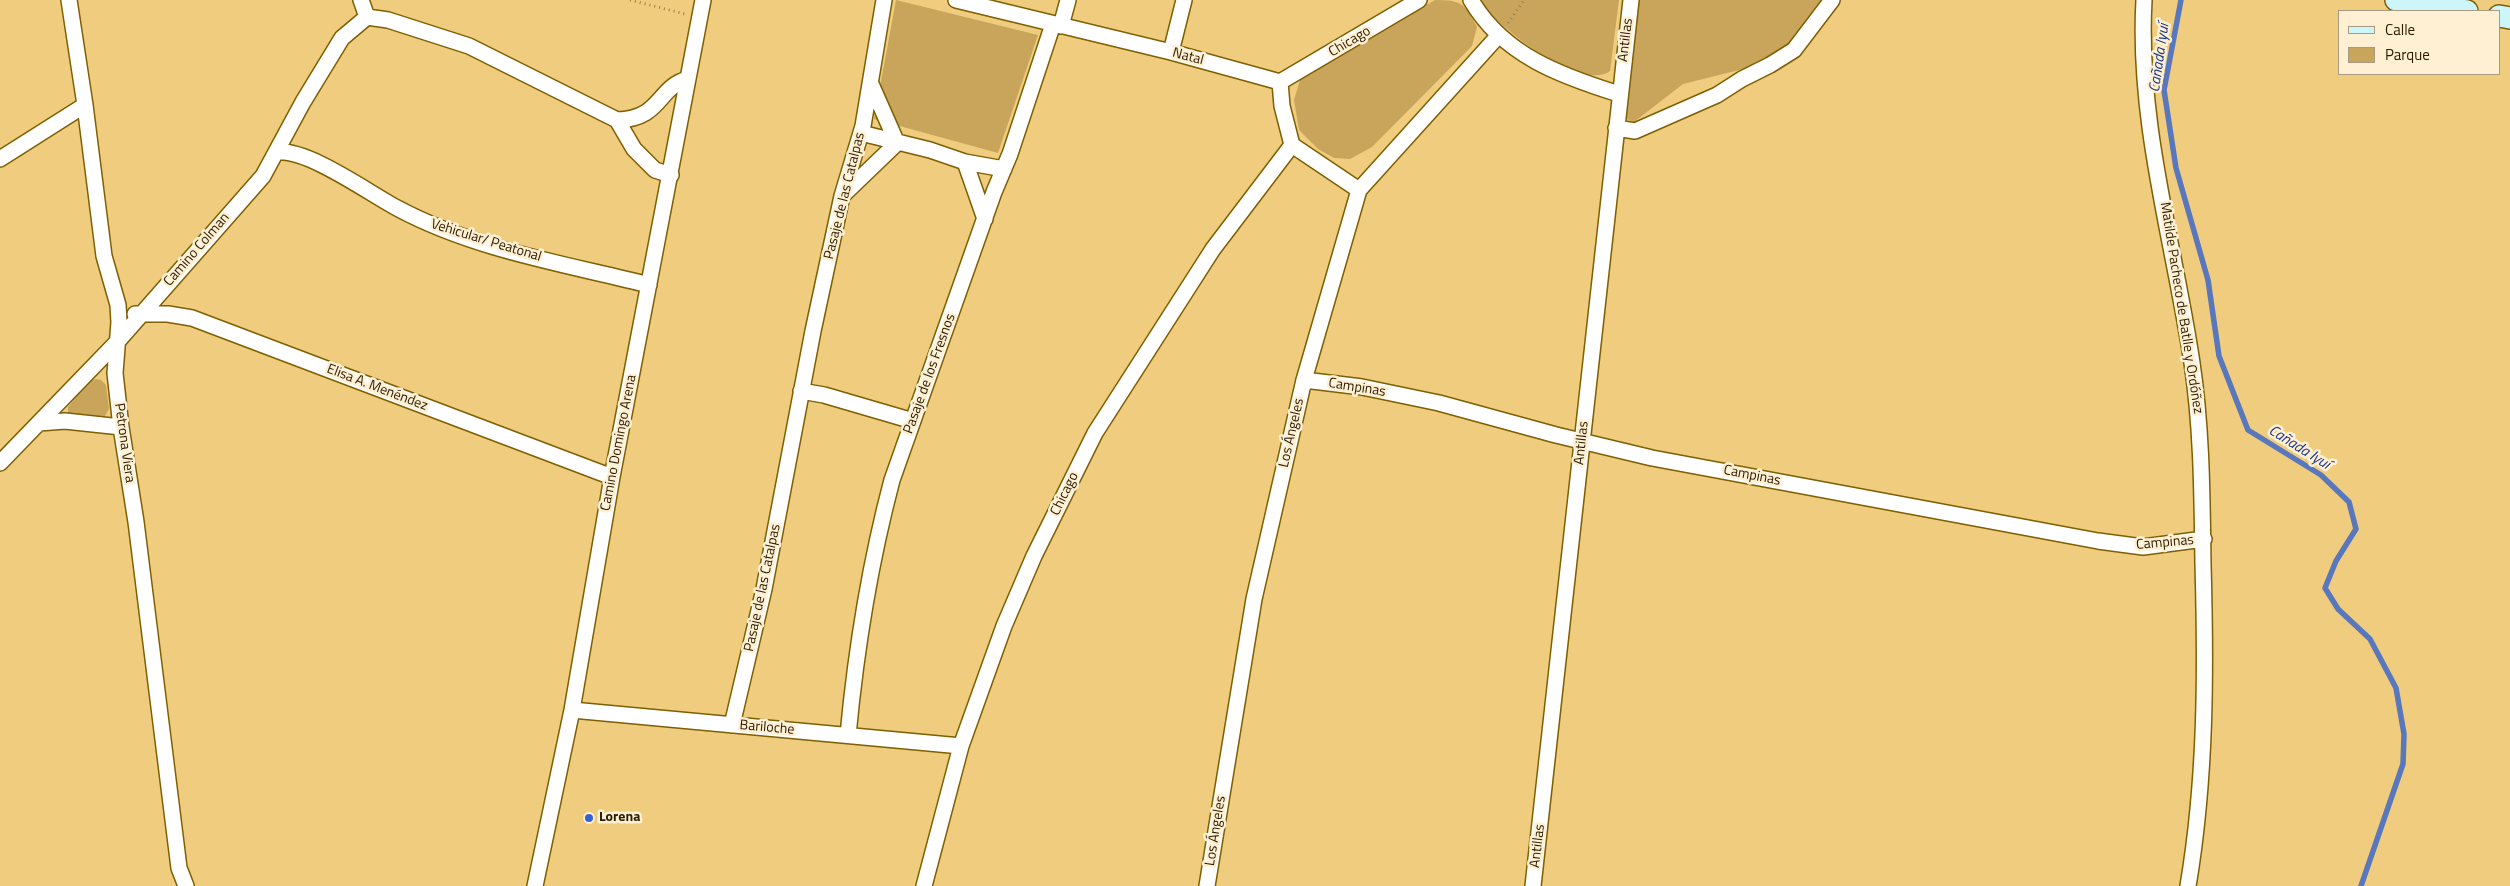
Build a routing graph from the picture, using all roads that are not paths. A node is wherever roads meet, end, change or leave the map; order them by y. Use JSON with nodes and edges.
{"nodes":[{"id":1,"x":69,"y":0,"type":"edge"},
{"id":2,"x":361,"y":0,"type":"edge"},
{"id":3,"x":703,"y":0,"type":"edge"},
{"id":4,"x":884,"y":0,"type":"edge"},
{"id":5,"x":956,"y":0,"type":"edge"},
{"id":6,"x":1068,"y":0,"type":"edge"},
{"id":7,"x":1184,"y":0,"type":"edge"},
{"id":8,"x":1419,"y":0,"type":"edge"},
{"id":9,"x":1471,"y":0,"type":"edge"},
{"id":10,"x":1631,"y":0,"type":"edge"},
{"id":11,"x":1832,"y":0,"type":"edge"},
{"id":12,"x":2144,"y":0,"type":"edge"},
{"id":13,"x":2396,"y":0,"type":"edge"},
{"id":14,"x":2460,"y":10,"type":"edge"},
{"id":15,"x":367,"y":18,"type":"junction"},
{"id":16,"x":1057,"y":25,"type":"junction"},
{"id":17,"x":1499,"y":35,"type":"junction"},
{"id":18,"x":1171,"y":52,"type":"junction"},
{"id":19,"x":688,"y":79,"type":"junction"},
{"id":20,"x":1280,"y":82,"type":"junction"},
{"id":21,"x":871,"y":84,"type":"junction"},
{"id":22,"x":1619,"y":94,"type":"junction"},
{"id":23,"x":85,"y":104,"type":"junction"},
{"id":24,"x":617,"y":120,"type":"junction"},
{"id":25,"x":1616,"y":128,"type":"junction"},
{"id":26,"x":861,"y":133,"type":"junction"},
{"id":27,"x":897,"y":142,"type":"junction"},
{"id":28,"x":1292,"y":145,"type":"junction"},
{"id":29,"x":278,"y":152,"type":"junction"},
{"id":30,"x":0,"y":159,"type":"edge"},
{"id":31,"x":965,"y":162,"type":"junction"},
{"id":32,"x":1004,"y":169,"type":"junction"},
{"id":33,"x":671,"y":175,"type":"junction"},
{"id":34,"x":1359,"y":190,"type":"junction"},
{"id":35,"x":842,"y":196,"type":"junction"},
{"id":36,"x":985,"y":219,"type":"junction"},
{"id":37,"x":649,"y":285,"type":"junction"},
{"id":38,"x":118,"y":306,"type":"junction"},
{"id":39,"x":140,"y":314,"type":"junction"},
{"id":40,"x":118,"y":341,"type":"junction"},
{"id":41,"x":1304,"y":380,"type":"junction"},
{"id":42,"x":801,"y":391,"type":"junction"},
{"id":43,"x":913,"y":421,"type":"junction"},
{"id":44,"x":39,"y":423,"type":"junction"},
{"id":45,"x":121,"y":428,"type":"junction"},
{"id":46,"x":1582,"y":442,"type":"junction"},
{"id":47,"x":0,"y":463,"type":"edge"},
{"id":48,"x":612,"y":477,"type":"junction"},
{"id":49,"x":2204,"y":539,"type":"junction"},
{"id":50,"x":572,"y":710,"type":"junction"},
{"id":51,"x":732,"y":725,"type":"junction"},
{"id":52,"x":848,"y":735,"type":"junction"},
{"id":53,"x":961,"y":746,"type":"junction"},
{"id":54,"x":186,"y":886,"type":"edge"},
{"id":55,"x":536,"y":886,"type":"edge"},
{"id":56,"x":924,"y":886,"type":"edge"},
{"id":57,"x":1207,"y":886,"type":"edge"},
{"id":58,"x":1533,"y":886,"type":"edge"},
{"id":59,"x":2188,"y":886,"type":"edge"}],
"edges":[{"from":1,"to":23,"type":"street","name":"Petrona Viera"},
{"from":2,"to":15,"type":"street"},
{"from":3,"to":19,"type":"street","name":"Camino Domingo Arena"},
{"from":4,"to":21,"type":"street","name":"Pasaje de las Catalpas"},
{"from":5,"to":16,"type":"street","name":"Natal"},
{"from":6,"to":16,"type":"street","name":"Pasaje de los Fresnos"},
{"from":7,"to":18,"type":"street"},
{"from":8,"to":20,"type":"street","name":"Chicago"},
{"from":9,"to":17,"type":"street"},
{"from":10,"to":22,"type":"street","name":"Antillas"},
{"from":11,"to":25,"type":"street"},
{"from":12,"to":49,"type":"street","name":"Matilde Pacheco de Batlle y Ordóñez"},
{"from":13,"to":14,"type":"main road"},
{"from":15,"to":24,"type":"street"},
{"from":15,"to":29,"type":"street","name":"Camino Colman"},
{"from":16,"to":18,"type":"street","name":"Natal"},
{"from":16,"to":32,"type":"street","name":"Pasaje de los Fresnos"},
{"from":17,"to":22,"type":"street"},
{"from":17,"to":34,"type":"street","name":"Los Ángeles"},
{"from":18,"to":20,"type":"street","name":"Natal"},
{"from":19,"to":24,"type":"street"},
{"from":19,"to":33,"type":"street","name":"Camino Domingo Arena"},
{"from":20,"to":28,"type":"street"},
{"from":21,"to":26,"type":"street","name":"Pasaje de las Catalpas"},
{"from":21,"to":27,"type":"street"},
{"from":22,"to":25,"type":"street","name":"Antillas"},
{"from":23,"to":30,"type":"street"},
{"from":23,"to":38,"type":"street","name":"Petrona Viera"},
{"from":24,"to":33,"type":"street"},
{"from":25,"to":46,"type":"street","name":"Antillas"},
{"from":26,"to":27,"type":"street"},
{"from":26,"to":35,"type":"street","name":"Pasaje de las Catalpas"},
{"from":27,"to":31,"type":"street"},
{"from":27,"to":35,"type":"street"},
{"from":28,"to":34,"type":"street"},
{"from":28,"to":53,"type":"street","name":"Chicago"},
{"from":29,"to":37,"type":"street","name":"Vehicular/ Peatonal"},
{"from":29,"to":39,"type":"street","name":"Camino Colman"},
{"from":31,"to":32,"type":"street"},
{"from":31,"to":36,"type":"street"},
{"from":32,"to":36,"type":"street","name":"Pasaje de los Fresnos"},
{"from":33,"to":37,"type":"street","name":"Camino Domingo Arena"},
{"from":34,"to":41,"type":"street","name":"Los Ángeles"},
{"from":35,"to":42,"type":"street","name":"Pasaje de las Catalpas"},
{"from":36,"to":43,"type":"street","name":"Pasaje de los Fresnos"},
{"from":37,"to":48,"type":"street","name":"Camino Domingo Arena"},
{"from":38,"to":39,"type":"street","name":"Elisa A. Menéndez"},
{"from":38,"to":40,"type":"street","name":"Petrona Viera"},
{"from":39,"to":40,"type":"street","name":"Camino Colman"},
{"from":39,"to":48,"type":"street","name":"Elisa A. Menéndez"},
{"from":40,"to":44,"type":"street","name":"Camino Colman"},
{"from":40,"to":45,"type":"street","name":"Petrona Viera"},
{"from":41,"to":46,"type":"street","name":"Campinas"},
{"from":41,"to":57,"type":"street","name":"Los Ángeles"},
{"from":42,"to":43,"type":"street"},
{"from":42,"to":51,"type":"street","name":"Pasaje de las Catalpas"},
{"from":43,"to":52,"type":"street","name":"Pasaje de los Fresnos"},
{"from":44,"to":45,"type":"street"},
{"from":44,"to":47,"type":"street","name":"Camino Colman"},
{"from":45,"to":54,"type":"street","name":"Petrona Viera"},
{"from":46,"to":49,"type":"street","name":"Campinas"},
{"from":46,"to":58,"type":"street","name":"Antillas"},
{"from":48,"to":50,"type":"street","name":"Camino Domingo Arena"},
{"from":49,"to":59,"type":"street","name":"Matilde Pacheco de Batlle y Ordóñez"},
{"from":50,"to":51,"type":"street","name":"Bariloche"},
{"from":50,"to":55,"type":"street","name":"Camino Domingo Arena"},
{"from":51,"to":52,"type":"street","name":"Bariloche"},
{"from":52,"to":53,"type":"street","name":"Bariloche"},
{"from":53,"to":56,"type":"street","name":"Chicago"}]}
